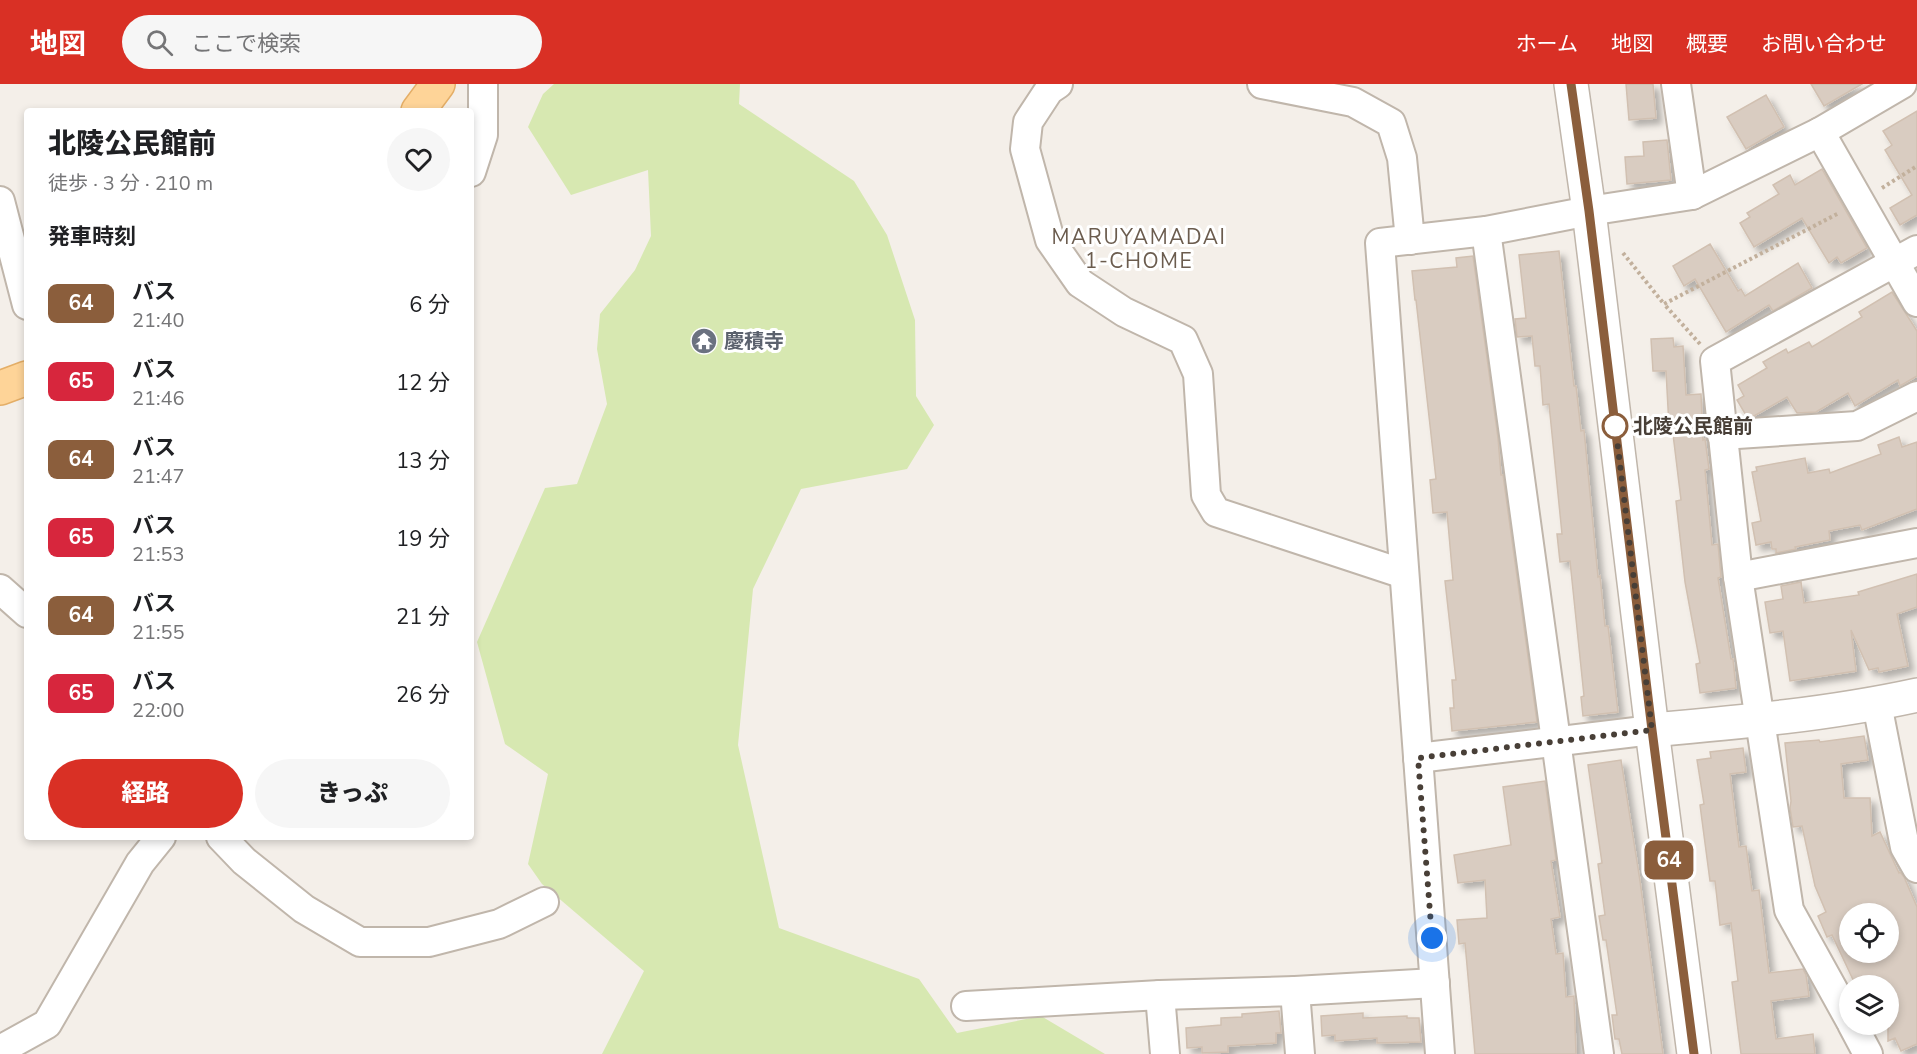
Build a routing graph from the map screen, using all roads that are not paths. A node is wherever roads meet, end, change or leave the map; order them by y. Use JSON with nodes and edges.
{"nodes":[{"id":1,"x":438,"y":84,"type":"edge"},
{"id":2,"x":483,"y":84,"type":"edge"},
{"id":3,"x":1058,"y":84,"type":"edge"},
{"id":4,"x":1262,"y":84,"type":"edge"},
{"id":5,"x":1571,"y":84,"type":"edge"},
{"id":6,"x":1676,"y":84,"type":"edge"},
{"id":7,"x":1893,"y":86,"type":"edge"},
{"id":8,"x":420,"y":108,"type":"edge"},
{"id":9,"x":1820,"y":132,"type":"junction"},
{"id":10,"x":474,"y":163,"type":"edge"},
{"id":11,"x":1692,"y":195,"type":"junction"},
{"id":12,"x":0,"y":201,"type":"edge"},
{"id":13,"x":1589,"y":211,"type":"junction"},
{"id":14,"x":1486,"y":231,"type":"junction"},
{"id":15,"x":1410,"y":240,"type":"junction"},
{"id":16,"x":1906,"y":256,"type":"edge"},
{"id":17,"x":24,"y":293,"type":"edge"},
{"id":18,"x":1917,"y":302,"type":"edge"},
{"id":19,"x":24,"y":379,"type":"edge"},
{"id":20,"x":0,"y":388,"type":"edge"},
{"id":21,"x":1917,"y":396,"type":"edge"},
{"id":22,"x":1722,"y":435,"type":"junction"},
{"id":23,"x":1917,"y":543,"type":"edge"},
{"id":24,"x":1404,"y":574,"type":"junction"},
{"id":25,"x":1738,"y":577,"type":"junction"},
{"id":26,"x":0,"y":589,"type":"edge"},
{"id":27,"x":24,"y":610,"type":"edge"},
{"id":28,"x":1917,"y":695,"type":"edge"},
{"id":29,"x":1877,"y":704,"type":"junction"},
{"id":30,"x":1761,"y":720,"type":"junction"},
{"id":31,"x":1652,"y":730,"type":"junction"},
{"id":32,"x":1557,"y":741,"type":"junction"},
{"id":33,"x":1418,"y":758,"type":"junction"},
{"id":34,"x":159,"y":840,"type":"edge"},
{"id":35,"x":224,"y":840,"type":"edge"},
{"id":36,"x":1917,"y":868,"type":"edge"},
{"id":37,"x":544,"y":902,"type":"dead end"},
{"id":38,"x":1435,"y":983,"type":"junction"},
{"id":39,"x":1295,"y":991,"type":"junction"},
{"id":40,"x":1160,"y":995,"type":"junction"},
{"id":41,"x":1839,"y":1000,"type":"edge"},
{"id":42,"x":966,"y":1006,"type":"dead end"},
{"id":43,"x":1858,"y":1035,"type":"edge"},
{"id":44,"x":0,"y":1050,"type":"edge"},
{"id":45,"x":1165,"y":1054,"type":"edge"},
{"id":46,"x":1300,"y":1054,"type":"edge"},
{"id":47,"x":1440,"y":1054,"type":"edge"},
{"id":48,"x":1599,"y":1054,"type":"edge"},
{"id":49,"x":1694,"y":1054,"type":"edge"},
{"id":50,"x":1868,"y":1054,"type":"edge"}],
"edges":[{"from":1,"to":8,"type":"main road"},
{"from":2,"to":10,"type":"street"},
{"from":3,"to":24,"type":"street"},
{"from":4,"to":15,"type":"street"},
{"from":5,"to":13,"type":"street"},
{"from":6,"to":11,"type":"street"},
{"from":7,"to":9,"type":"street"},
{"from":9,"to":11,"type":"street"},
{"from":9,"to":16,"type":"street"},
{"from":11,"to":13,"type":"street"},
{"from":12,"to":17,"type":"street"},
{"from":13,"to":14,"type":"street"},
{"from":13,"to":31,"type":"street"},
{"from":14,"to":15,"type":"street"},
{"from":14,"to":32,"type":"street"},
{"from":15,"to":24,"type":"street"},
{"from":16,"to":18,"type":"street"},
{"from":16,"to":22,"type":"street"},
{"from":19,"to":20,"type":"main road"},
{"from":21,"to":22,"type":"street"},
{"from":22,"to":25,"type":"street"},
{"from":23,"to":25,"type":"street"},
{"from":24,"to":33,"type":"street"},
{"from":25,"to":30,"type":"street"},
{"from":26,"to":27,"type":"street"},
{"from":28,"to":29,"type":"street"},
{"from":29,"to":30,"type":"street"},
{"from":29,"to":36,"type":"street"},
{"from":30,"to":31,"type":"street"},
{"from":30,"to":41,"type":"street"},
{"from":31,"to":32,"type":"street"},
{"from":31,"to":49,"type":"street"},
{"from":32,"to":33,"type":"street"},
{"from":32,"to":48,"type":"street"},
{"from":33,"to":38,"type":"street"},
{"from":34,"to":44,"type":"street"},
{"from":35,"to":37,"type":"street"},
{"from":38,"to":39,"type":"street"},
{"from":38,"to":47,"type":"street"},
{"from":39,"to":40,"type":"street"},
{"from":39,"to":46,"type":"street"},
{"from":40,"to":42,"type":"street"},
{"from":40,"to":45,"type":"street"},
{"from":43,"to":50,"type":"street"}]}
